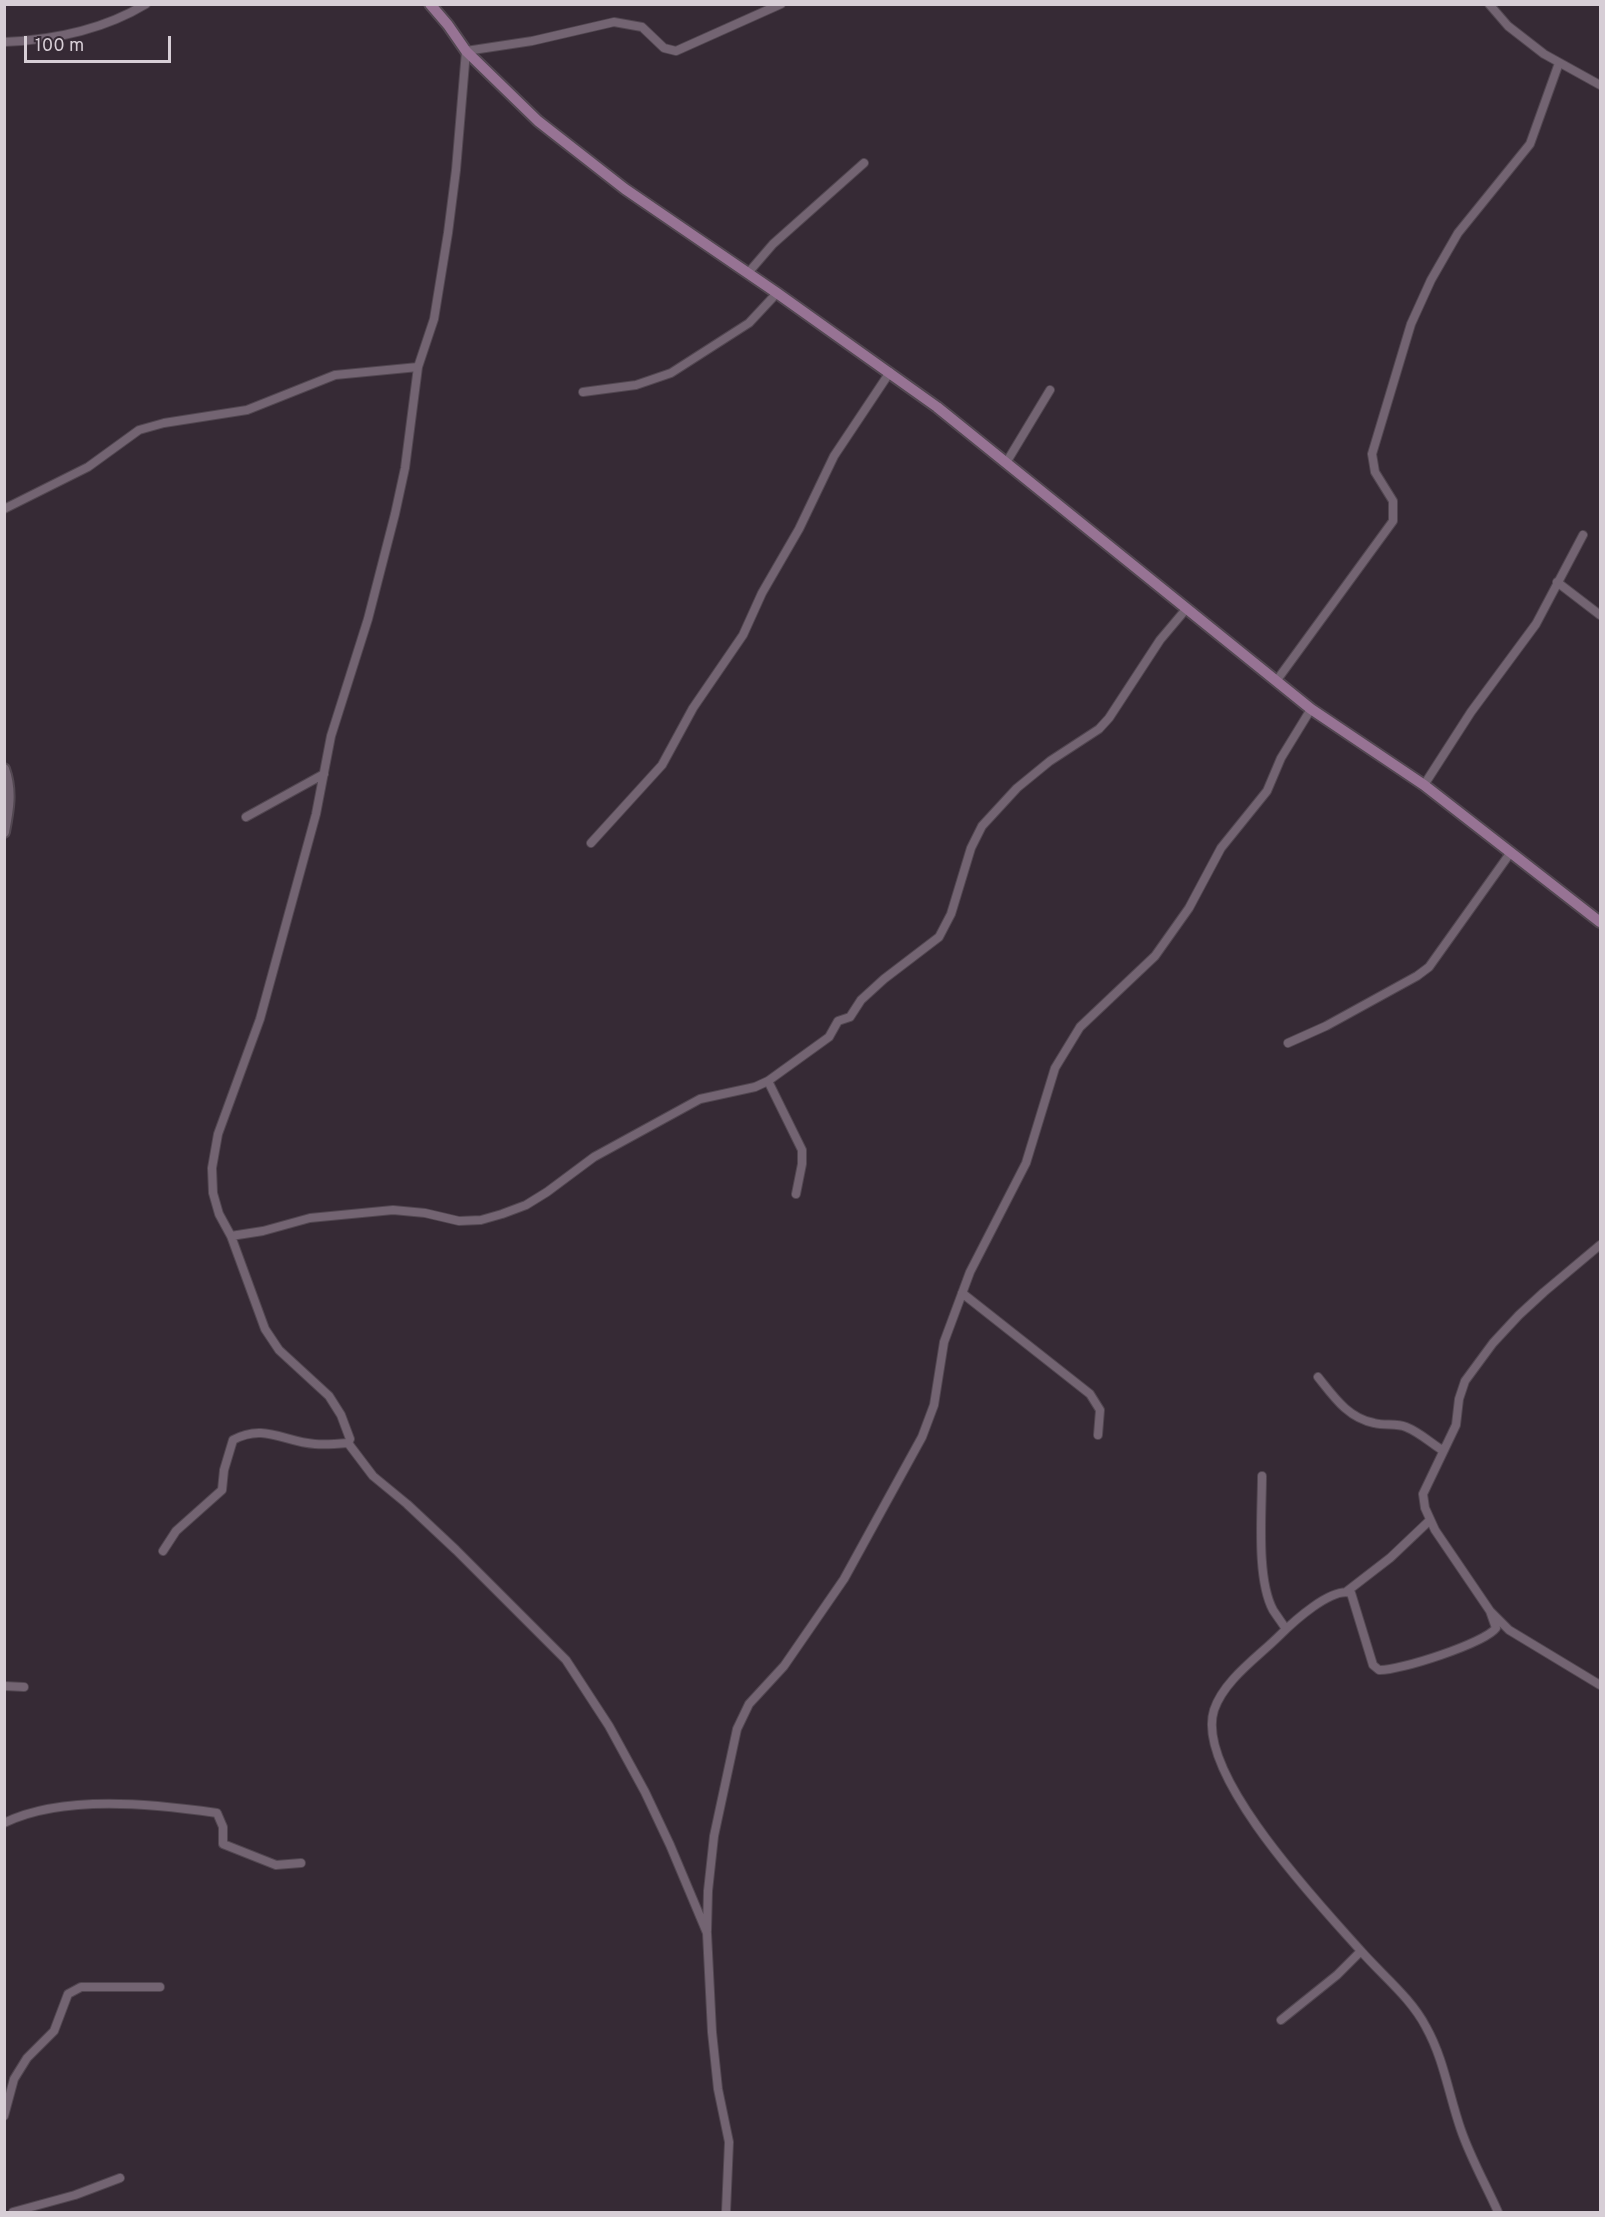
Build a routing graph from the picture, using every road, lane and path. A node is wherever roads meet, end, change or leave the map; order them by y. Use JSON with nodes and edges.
{"nodes":[{"id":1,"x":146,"y":4,"type":"edge"},
{"id":2,"x":430,"y":4,"type":"edge"},
{"id":3,"x":781,"y":4,"type":"edge"},
{"id":4,"x":1489,"y":4,"type":"edge"},
{"id":5,"x":4,"y":42,"type":"edge"},
{"id":6,"x":466,"y":51,"type":"junction"},
{"id":7,"x":1559,"y":63,"type":"junction"},
{"id":8,"x":1600,"y":85,"type":"edge"},
{"id":9,"x":864,"y":163,"type":"dead end"},
{"id":10,"x":748,"y":273,"type":"junction"},
{"id":11,"x":777,"y":292,"type":"junction"},
{"id":12,"x":418,"y":367,"type":"junction"},
{"id":13,"x":890,"y":372,"type":"junction"},
{"id":14,"x":1050,"y":390,"type":"dead end"},
{"id":15,"x":583,"y":392,"type":"dead end"},
{"id":16,"x":1006,"y":463,"type":"junction"},
{"id":17,"x":4,"y":509,"type":"edge"},
{"id":18,"x":1583,"y":535,"type":"dead end"},
{"id":19,"x":1557,"y":582,"type":"junction"},
{"id":20,"x":1186,"y":608,"type":"junction"},
{"id":21,"x":1600,"y":615,"type":"edge"},
{"id":22,"x":1277,"y":680,"type":"junction"},
{"id":23,"x":1311,"y":709,"type":"junction"},
{"id":24,"x":4,"y":770,"type":"edge"},
{"id":25,"x":324,"y":774,"type":"junction"},
{"id":26,"x":1424,"y":785,"type":"junction"},
{"id":27,"x":246,"y":817,"type":"dead end"},
{"id":28,"x":4,"y":832,"type":"edge"},
{"id":29,"x":591,"y":843,"type":"dead end"},
{"id":30,"x":1511,"y":852,"type":"junction"},
{"id":31,"x":1600,"y":922,"type":"edge"},
{"id":32,"x":1288,"y":1042,"type":"dead end"},
{"id":33,"x":768,"y":1081,"type":"junction"},
{"id":34,"x":796,"y":1194,"type":"dead end"},
{"id":35,"x":231,"y":1236,"type":"junction"},
{"id":36,"x":1600,"y":1245,"type":"edge"},
{"id":37,"x":962,"y":1293,"type":"junction"},
{"id":38,"x":1318,"y":1377,"type":"dead end"},
{"id":39,"x":1098,"y":1435,"type":"dead end"},
{"id":40,"x":348,"y":1443,"type":"junction"},
{"id":41,"x":1445,"y":1447,"type":"junction"},
{"id":42,"x":1262,"y":1476,"type":"dead end"},
{"id":43,"x":1430,"y":1520,"type":"junction"},
{"id":44,"x":164,"y":1551,"type":"dead end"},
{"id":45,"x":1346,"y":1592,"type":"junction"},
{"id":46,"x":1490,"y":1611,"type":"junction"},
{"id":47,"x":1286,"y":1629,"type":"junction"},
{"id":48,"x":1600,"y":1685,"type":"edge"},
{"id":49,"x":4,"y":1686,"type":"edge"},
{"id":50,"x":24,"y":1687,"type":"dead end"},
{"id":51,"x":4,"y":1823,"type":"edge"},
{"id":52,"x":301,"y":1863,"type":"dead end"},
{"id":53,"x":708,"y":1891,"type":"junction"},
{"id":54,"x":696,"y":1910,"type":"junction"},
{"id":55,"x":707,"y":1933,"type":"junction"},
{"id":56,"x":1361,"y":1951,"type":"junction"},
{"id":57,"x":160,"y":1987,"type":"dead end"},
{"id":58,"x":1281,"y":2020,"type":"dead end"},
{"id":59,"x":4,"y":2116,"type":"edge"},
{"id":60,"x":120,"y":2178,"type":"dead end"},
{"id":61,"x":13,"y":2212,"type":"edge"},
{"id":62,"x":726,"y":2212,"type":"edge"},
{"id":63,"x":1498,"y":2212,"type":"edge"}],
"edges":[{"from":1,"to":5,"type":"street"},
{"from":2,"to":6,"type":"main road"},
{"from":3,"to":6,"type":"street"},
{"from":4,"to":7,"type":"street"},
{"from":6,"to":10,"type":"main road"},
{"from":6,"to":12,"type":"street"},
{"from":7,"to":8,"type":"street"},
{"from":7,"to":22,"type":"street"},
{"from":9,"to":10,"type":"street"},
{"from":10,"to":11,"type":"main road"},
{"from":11,"to":13,"type":"main road"},
{"from":11,"to":15,"type":"street"},
{"from":12,"to":17,"type":"street"},
{"from":12,"to":25,"type":"street"},
{"from":13,"to":16,"type":"main road"},
{"from":13,"to":29,"type":"street"},
{"from":14,"to":16,"type":"street"},
{"from":16,"to":20,"type":"main road"},
{"from":18,"to":19,"type":"street"},
{"from":19,"to":21,"type":"street"},
{"from":19,"to":26,"type":"street"},
{"from":20,"to":22,"type":"main road"},
{"from":20,"to":33,"type":"street"},
{"from":22,"to":23,"type":"main road"},
{"from":23,"to":26,"type":"main road"},
{"from":23,"to":37,"type":"street"},
{"from":24,"to":28,"type":"street"},
{"from":25,"to":27,"type":"street"},
{"from":25,"to":35,"type":"street"},
{"from":26,"to":30,"type":"main road"},
{"from":30,"to":31,"type":"main road"},
{"from":30,"to":32,"type":"street"},
{"from":33,"to":34,"type":"street"},
{"from":33,"to":35,"type":"street"},
{"from":35,"to":40,"type":"street"},
{"from":36,"to":41,"type":"street"},
{"from":37,"to":39,"type":"street"},
{"from":37,"to":53,"type":"street"},
{"from":38,"to":41,"type":"street"},
{"from":40,"to":44,"type":"street"},
{"from":40,"to":54,"type":"street"},
{"from":41,"to":43,"type":"street"},
{"from":42,"to":47,"type":"street"},
{"from":43,"to":45,"type":"street"},
{"from":43,"to":46,"type":"street"},
{"from":45,"to":46,"type":"street"},
{"from":45,"to":47,"type":"street"},
{"from":46,"to":48,"type":"street"},
{"from":47,"to":56,"type":"street"},
{"from":49,"to":50,"type":"street"},
{"from":51,"to":52,"type":"street"},
{"from":53,"to":54,"type":"street"},
{"from":53,"to":55,"type":"street"},
{"from":54,"to":55,"type":"street"},
{"from":55,"to":62,"type":"street"},
{"from":56,"to":58,"type":"street"},
{"from":56,"to":63,"type":"street"},
{"from":57,"to":59,"type":"street"},
{"from":60,"to":61,"type":"street"}]}
